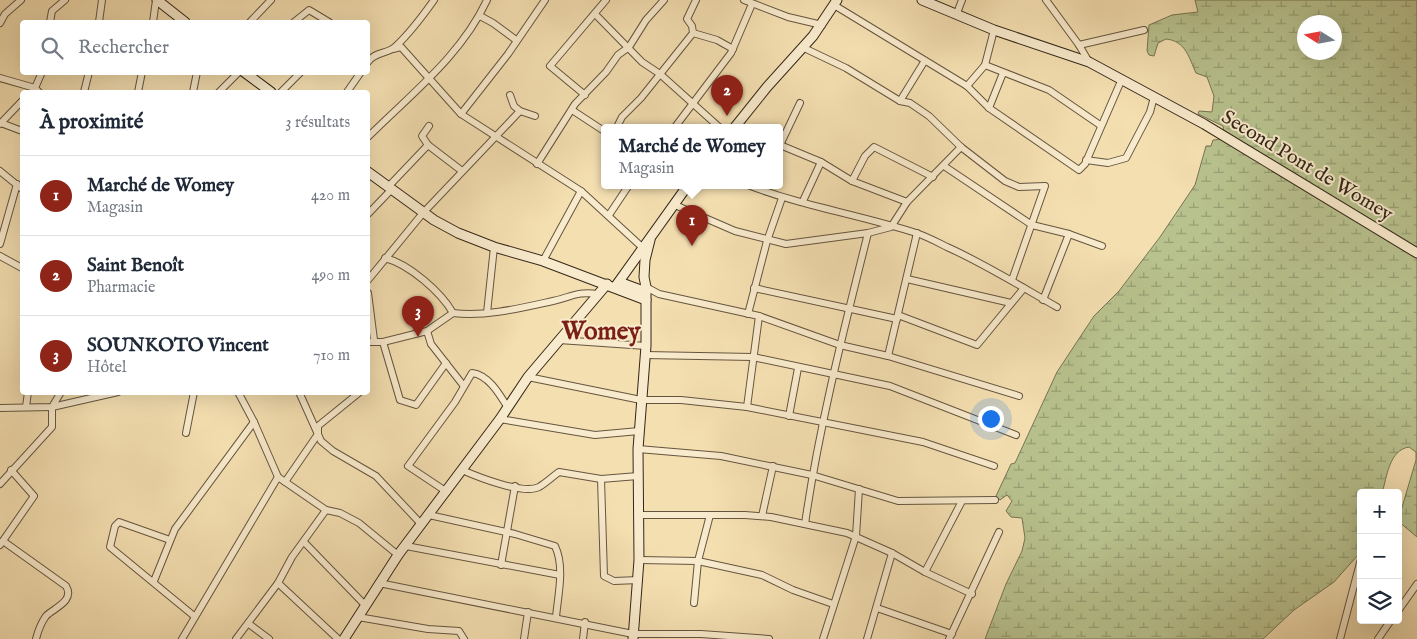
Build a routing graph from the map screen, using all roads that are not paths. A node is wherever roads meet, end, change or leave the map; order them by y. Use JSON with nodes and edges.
{"nodes":[{"id":1,"x":21,"y":0,"type":"edge"},
{"id":2,"x":65,"y":0,"type":"edge"},
{"id":3,"x":102,"y":0,"type":"edge"},
{"id":4,"x":156,"y":0,"type":"edge"},
{"id":5,"x":271,"y":0,"type":"edge"},
{"id":6,"x":434,"y":0,"type":"edge"},
{"id":7,"x":487,"y":0,"type":"edge"},
{"id":8,"x":545,"y":0,"type":"edge"},
{"id":9,"x":606,"y":0,"type":"edge"},
{"id":10,"x":664,"y":0,"type":"edge"},
{"id":11,"x":696,"y":0,"type":"edge"},
{"id":12,"x":744,"y":0,"type":"edge"},
{"id":13,"x":922,"y":0,"type":"edge"},
{"id":14,"x":962,"y":0,"type":"edge"},
{"id":15,"x":1046,"y":0,"type":"edge"},
{"id":16,"x":835,"y":2,"type":"edge"},
{"id":17,"x":752,"y":4,"type":"junction"},
{"id":18,"x":957,"y":13,"type":"junction"},
{"id":19,"x":595,"y":14,"type":"junction"},
{"id":20,"x":480,"y":16,"type":"junction"},
{"id":21,"x":50,"y":20,"type":"edge"},
{"id":22,"x":99,"y":20,"type":"edge"},
{"id":23,"x":153,"y":20,"type":"edge"},
{"id":24,"x":182,"y":20,"type":"edge"},
{"id":25,"x":252,"y":20,"type":"edge"},
{"id":26,"x":296,"y":20,"type":"edge"},
{"id":27,"x":326,"y":20,"type":"edge"},
{"id":28,"x":0,"y":23,"type":"edge"},
{"id":29,"x":822,"y":25,"type":"junction"},
{"id":30,"x":994,"y":30,"type":"junction"},
{"id":31,"x":1144,"y":30,"type":"dead end"},
{"id":32,"x":693,"y":33,"type":"junction"},
{"id":33,"x":516,"y":40,"type":"junction"},
{"id":34,"x":1080,"y":45,"type":"junction"},
{"id":35,"x":629,"y":47,"type":"junction"},
{"id":36,"x":802,"y":47,"type":"junction"},
{"id":37,"x":393,"y":49,"type":"junction"},
{"id":38,"x":733,"y":49,"type":"junction"},
{"id":39,"x":370,"y":57,"type":"edge"},
{"id":40,"x":924,"y":62,"type":"junction"},
{"id":41,"x":1089,"y":62,"type":"junction"},
{"id":42,"x":986,"y":65,"type":"junction"},
{"id":43,"x":1003,"y":73,"type":"junction"},
{"id":44,"x":660,"y":74,"type":"junction"},
{"id":45,"x":41,"y":75,"type":"edge"},
{"id":46,"x":88,"y":75,"type":"edge"},
{"id":47,"x":141,"y":75,"type":"edge"},
{"id":48,"x":196,"y":75,"type":"edge"},
{"id":49,"x":236,"y":75,"type":"edge"},
{"id":50,"x":249,"y":75,"type":"edge"},
{"id":51,"x":298,"y":75,"type":"edge"},
{"id":52,"x":358,"y":75,"type":"edge"},
{"id":53,"x":0,"y":78,"type":"edge"},
{"id":54,"x":428,"y":78,"type":"junction"},
{"id":55,"x":1121,"y":81,"type":"junction"},
{"id":56,"x":967,"y":86,"type":"junction"},
{"id":57,"x":32,"y":90,"type":"edge"},
{"id":58,"x":35,"y":90,"type":"edge"},
{"id":59,"x":84,"y":90,"type":"edge"},
{"id":60,"x":138,"y":90,"type":"edge"},
{"id":61,"x":193,"y":90,"type":"edge"},
{"id":62,"x":221,"y":90,"type":"edge"},
{"id":63,"x":268,"y":90,"type":"edge"},
{"id":64,"x":283,"y":90,"type":"edge"},
{"id":65,"x":348,"y":90,"type":"edge"},
{"id":66,"x":510,"y":95,"type":"dead end"},
{"id":67,"x":585,"y":95,"type":"junction"},
{"id":68,"x":1154,"y":97,"type":"junction"},
{"id":69,"x":900,"y":101,"type":"junction"},
{"id":70,"x":20,"y":103,"type":"edge"},
{"id":71,"x":800,"y":103,"type":"dead end"},
{"id":72,"x":692,"y":105,"type":"junction"},
{"id":73,"x":989,"y":108,"type":"junction"},
{"id":74,"x":572,"y":110,"type":"junction"},
{"id":75,"x":520,"y":111,"type":"junction"},
{"id":76,"x":461,"y":114,"type":"junction"},
{"id":77,"x":535,"y":116,"type":"dead end"},
{"id":78,"x":1,"y":123,"type":"edge"},
{"id":79,"x":619,"y":124,"type":"edge"},
{"id":80,"x":677,"y":124,"type":"edge"},
{"id":81,"x":715,"y":124,"type":"edge"},
{"id":82,"x":738,"y":124,"type":"edge"},
{"id":83,"x":1100,"y":125,"type":"junction"},
{"id":84,"x":429,"y":126,"type":"dead end"},
{"id":85,"x":601,"y":129,"type":"edge"},
{"id":86,"x":20,"y":130,"type":"edge"},
{"id":87,"x":370,"y":135,"type":"edge"},
{"id":88,"x":498,"y":136,"type":"junction"},
{"id":89,"x":783,"y":139,"type":"edge"},
{"id":90,"x":428,"y":145,"type":"junction"},
{"id":91,"x":783,"y":146,"type":"edge"},
{"id":92,"x":961,"y":148,"type":"junction"},
{"id":93,"x":1086,"y":160,"type":"junction"},
{"id":94,"x":821,"y":162,"type":"junction"},
{"id":95,"x":537,"y":164,"type":"junction"},
{"id":96,"x":944,"y":166,"type":"junction"},
{"id":97,"x":0,"y":171,"type":"edge"},
{"id":98,"x":462,"y":171,"type":"junction"},
{"id":99,"x":370,"y":174,"type":"edge"},
{"id":100,"x":933,"y":177,"type":"junction"},
{"id":101,"x":852,"y":181,"type":"junction"},
{"id":102,"x":20,"y":186,"type":"edge"},
{"id":103,"x":389,"y":189,"type":"junction"},
{"id":104,"x":626,"y":189,"type":"edge"},
{"id":105,"x":685,"y":189,"type":"edge"},
{"id":106,"x":758,"y":189,"type":"edge"},
{"id":107,"x":581,"y":191,"type":"junction"},
{"id":108,"x":782,"y":198,"type":"junction"},
{"id":109,"x":802,"y":201,"type":"junction"},
{"id":110,"x":908,"y":202,"type":"junction"},
{"id":111,"x":675,"y":205,"type":"junction"},
{"id":112,"x":370,"y":212,"type":"edge"},
{"id":113,"x":423,"y":212,"type":"junction"},
{"id":114,"x":609,"y":215,"type":"junction"},
{"id":115,"x":1032,"y":225,"type":"junction"},
{"id":116,"x":891,"y":227,"type":"junction"},
{"id":117,"x":868,"y":233,"type":"junction"},
{"id":118,"x":917,"y":233,"type":"junction"},
{"id":119,"x":1068,"y":234,"type":"junction"},
{"id":120,"x":650,"y":240,"type":"junction"},
{"id":121,"x":767,"y":241,"type":"junction"},
{"id":122,"x":0,"y":244,"type":"edge"},
{"id":123,"x":1102,"y":246,"type":"dead end"},
{"id":124,"x":494,"y":247,"type":"junction"},
{"id":125,"x":643,"y":248,"type":"junction"},
{"id":126,"x":1417,"y":253,"type":"edge"},
{"id":127,"x":0,"y":256,"type":"edge"},
{"id":128,"x":386,"y":258,"type":"junction"},
{"id":129,"x":543,"y":261,"type":"junction"},
{"id":130,"x":20,"y":267,"type":"edge"},
{"id":131,"x":370,"y":278,"type":"edge"},
{"id":132,"x":906,"y":278,"type":"junction"},
{"id":133,"x":1012,"y":280,"type":"junction"},
{"id":134,"x":614,"y":284,"type":"junction"},
{"id":135,"x":754,"y":288,"type":"junction"},
{"id":136,"x":1024,"y":288,"type":"junction"},
{"id":137,"x":646,"y":293,"type":"junction"},
{"id":138,"x":598,"y":294,"type":"junction"},
{"id":139,"x":1043,"y":300,"type":"junction"},
{"id":140,"x":1011,"y":303,"type":"junction"},
{"id":141,"x":1057,"y":307,"type":"dead end"},
{"id":142,"x":850,"y":308,"type":"junction"},
{"id":143,"x":487,"y":313,"type":"junction"},
{"id":144,"x":453,"y":314,"type":"junction"},
{"id":145,"x":748,"y":314,"type":"junction"},
{"id":146,"x":759,"y":316,"type":"junction"},
{"id":147,"x":898,"y":317,"type":"junction"},
{"id":148,"x":370,"y":325,"type":"edge"},
{"id":149,"x":427,"y":331,"type":"junction"},
{"id":150,"x":559,"y":340,"type":"junction"},
{"id":151,"x":371,"y":341,"type":"edge"},
{"id":152,"x":383,"y":342,"type":"junction"},
{"id":153,"x":840,"y":345,"type":"junction"},
{"id":154,"x":646,"y":350,"type":"junction"},
{"id":155,"x":888,"y":356,"type":"junction"},
{"id":156,"x":753,"y":357,"type":"junction"},
{"id":157,"x":446,"y":363,"type":"junction"},
{"id":158,"x":798,"y":368,"type":"junction"},
{"id":159,"x":834,"y":376,"type":"junction"},
{"id":160,"x":528,"y":377,"type":"junction"},
{"id":161,"x":464,"y":385,"type":"junction"},
{"id":162,"x":28,"y":395,"type":"edge"},
{"id":163,"x":59,"y":395,"type":"edge"},
{"id":164,"x":105,"y":395,"type":"edge"},
{"id":165,"x":193,"y":395,"type":"edge"},
{"id":166,"x":240,"y":395,"type":"edge"},
{"id":167,"x":300,"y":395,"type":"edge"},
{"id":168,"x":356,"y":395,"type":"edge"},
{"id":169,"x":1019,"y":396,"type":"dead end"},
{"id":170,"x":641,"y":400,"type":"junction"},
{"id":171,"x":26,"y":407,"type":"junction"},
{"id":172,"x":52,"y":407,"type":"junction"},
{"id":173,"x":747,"y":407,"type":"junction"},
{"id":174,"x":0,"y":408,"type":"edge"},
{"id":175,"x":508,"y":408,"type":"junction"},
{"id":176,"x":789,"y":416,"type":"junction"},
{"id":177,"x":500,"y":419,"type":"junction"},
{"id":178,"x":254,"y":422,"type":"junction"},
{"id":179,"x":824,"y":423,"type":"junction"},
{"id":180,"x":639,"y":431,"type":"junction"},
{"id":181,"x":186,"y":433,"type":"dead end"},
{"id":182,"x":318,"y":434,"type":"junction"},
{"id":183,"x":1016,"y":435,"type":"dead end"},
{"id":184,"x":638,"y":449,"type":"junction"},
{"id":185,"x":772,"y":466,"type":"junction"},
{"id":186,"x":994,"y":466,"type":"dead end"},
{"id":187,"x":11,"y":470,"type":"junction"},
{"id":188,"x":462,"y":470,"type":"junction"},
{"id":189,"x":812,"y":475,"type":"junction"},
{"id":190,"x":638,"y":476,"type":"junction"},
{"id":191,"x":278,"y":477,"type":"junction"},
{"id":192,"x":601,"y":479,"type":"junction"},
{"id":193,"x":284,"y":482,"type":"junction"},
{"id":194,"x":0,"y":484,"type":"edge"},
{"id":195,"x":515,"y":486,"type":"junction"},
{"id":196,"x":859,"y":489,"type":"junction"},
{"id":197,"x":447,"y":492,"type":"junction"},
{"id":198,"x":962,"y":500,"type":"junction"},
{"id":199,"x":995,"y":500,"type":"dead end"},
{"id":200,"x":326,"y":510,"type":"junction"},
{"id":201,"x":429,"y":515,"type":"junction"},
{"id":202,"x":640,"y":515,"type":"junction"},
{"id":203,"x":710,"y":515,"type":"junction"},
{"id":204,"x":762,"y":516,"type":"junction"},
{"id":205,"x":805,"y":524,"type":"junction"},
{"id":206,"x":422,"y":525,"type":"junction"},
{"id":207,"x":507,"y":532,"type":"junction"},
{"id":208,"x":999,"y":532,"type":"dead end"},
{"id":209,"x":856,"y":536,"type":"junction"},
{"id":210,"x":170,"y":540,"type":"junction"},
{"id":211,"x":304,"y":542,"type":"junction"},
{"id":212,"x":2,"y":543,"type":"edge"},
{"id":213,"x":406,"y":546,"type":"junction"},
{"id":214,"x":892,"y":553,"type":"junction"},
{"id":215,"x":398,"y":555,"type":"junction"},
{"id":216,"x":640,"y":560,"type":"junction"},
{"id":217,"x":698,"y":561,"type":"junction"},
{"id":218,"x":501,"y":565,"type":"junction"},
{"id":219,"x":925,"y":572,"type":"junction"},
{"id":220,"x":1357,"y":573,"type":"edge"},
{"id":221,"x":560,"y":575,"type":"junction"},
{"id":222,"x":639,"y":580,"type":"junction"},
{"id":223,"x":154,"y":581,"type":"junction"},
{"id":224,"x":278,"y":583,"type":"junction"},
{"id":225,"x":379,"y":583,"type":"junction"},
{"id":226,"x":1417,"y":584,"type":"edge"},
{"id":227,"x":972,"y":594,"type":"junction"},
{"id":228,"x":694,"y":603,"type":"dead end"},
{"id":229,"x":833,"y":604,"type":"junction"},
{"id":230,"x":365,"y":605,"type":"junction"},
{"id":231,"x":1402,"y":605,"type":"edge"},
{"id":232,"x":876,"y":608,"type":"junction"},
{"id":233,"x":528,"y":612,"type":"junction"},
{"id":234,"x":194,"y":616,"type":"junction"},
{"id":235,"x":358,"y":617,"type":"junction"},
{"id":236,"x":556,"y":617,"type":"junction"},
{"id":237,"x":585,"y":622,"type":"junction"},
{"id":238,"x":249,"y":624,"type":"junction"},
{"id":239,"x":1389,"y":624,"type":"edge"},
{"id":240,"x":633,"y":636,"type":"edge"},
{"id":241,"x":701,"y":636,"type":"edge"},
{"id":242,"x":951,"y":636,"type":"edge"},
{"id":243,"x":36,"y":639,"type":"edge"},
{"id":244,"x":182,"y":639,"type":"edge"},
{"id":245,"x":236,"y":639,"type":"edge"},
{"id":246,"x":269,"y":639,"type":"edge"},
{"id":247,"x":338,"y":639,"type":"edge"},
{"id":248,"x":344,"y":639,"type":"edge"},
{"id":249,"x":464,"y":639,"type":"edge"},
{"id":250,"x":524,"y":639,"type":"edge"},
{"id":251,"x":583,"y":639,"type":"edge"},
{"id":252,"x":758,"y":639,"type":"edge"},
{"id":253,"x":769,"y":639,"type":"edge"},
{"id":254,"x":823,"y":639,"type":"edge"},
{"id":255,"x":867,"y":639,"type":"edge"},
{"id":256,"x":1340,"y":639,"type":"edge"},
{"id":257,"x":1378,"y":639,"type":"edge"}],
"edges":[{"from":1,"to":28,"type":"street"},
{"from":2,"to":21,"type":"street"},
{"from":3,"to":22,"type":"street"},
{"from":4,"to":23,"type":"street"},
{"from":4,"to":24,"type":"main road"},
{"from":5,"to":25,"type":"street"},
{"from":6,"to":37,"type":"street"},
{"from":7,"to":20,"type":"street"},
{"from":8,"to":33,"type":"street"},
{"from":9,"to":19,"type":"street"},
{"from":10,"to":35,"type":"street"},
{"from":11,"to":32,"type":"street"},
{"from":12,"to":17,"type":"street"},
{"from":13,"to":18,"type":"main road","name":"Second Pont de Womey"},
{"from":14,"to":18,"type":"street"},
{"from":15,"to":34,"type":"street"},
{"from":16,"to":29,"type":"main road"},
{"from":16,"to":40,"type":"street"},
{"from":17,"to":29,"type":"street"},
{"from":17,"to":38,"type":"street"},
{"from":18,"to":30,"type":"main road","name":"Second Pont de Womey"},
{"from":19,"to":35,"type":"street"},
{"from":19,"to":67,"type":"street"},
{"from":20,"to":33,"type":"street"},
{"from":20,"to":54,"type":"street"},
{"from":26,"to":27,"type":"street"},
{"from":29,"to":36,"type":"main road"},
{"from":30,"to":41,"type":"main road","name":"Second Pont de Womey"},
{"from":30,"to":42,"type":"street"},
{"from":31,"to":34,"type":"street"},
{"from":32,"to":38,"type":"street"},
{"from":32,"to":44,"type":"street"},
{"from":33,"to":76,"type":"street"},
{"from":34,"to":41,"type":"street"},
{"from":35,"to":44,"type":"street"},
{"from":35,"to":67,"type":"street"},
{"from":36,"to":69,"type":"street"},
{"from":36,"to":82,"type":"main road"},
{"from":37,"to":39,"type":"street"},
{"from":37,"to":54,"type":"street"},
{"from":38,"to":72,"type":"street"},
{"from":40,"to":56,"type":"street"},
{"from":40,"to":69,"type":"street"},
{"from":41,"to":55,"type":"main road","name":"Second Pont de Womey"},
{"from":42,"to":43,"type":"street"},
{"from":42,"to":56,"type":"street"},
{"from":43,"to":73,"type":"street"},
{"from":43,"to":83,"type":"street"},
{"from":44,"to":72,"type":"street"},
{"from":44,"to":79,"type":"street"},
{"from":45,"to":58,"type":"street"},
{"from":46,"to":59,"type":"street"},
{"from":47,"to":60,"type":"street"},
{"from":48,"to":61,"type":"street"},
{"from":49,"to":62,"type":"street"},
{"from":50,"to":63,"type":"main road"},
{"from":51,"to":64,"type":"street"},
{"from":52,"to":65,"type":"street"},
{"from":53,"to":57,"type":"street"},
{"from":54,"to":76,"type":"street"},
{"from":54,"to":87,"type":"street"},
{"from":55,"to":68,"type":"main road","name":"Second Pont de Womey"},
{"from":55,"to":83,"type":"street"},
{"from":56,"to":73,"type":"street"},
{"from":66,"to":75,"type":"street"},
{"from":67,"to":74,"type":"street"},
{"from":68,"to":93,"type":"street"},
{"from":68,"to":126,"type":"main road","name":"Second Pont de Womey"},
{"from":69,"to":92,"type":"street"},
{"from":70,"to":78,"type":"street"},
{"from":71,"to":89,"type":"street"},
{"from":72,"to":80,"type":"street"},
{"from":72,"to":81,"type":"street"},
{"from":73,"to":93,"type":"street"},
{"from":74,"to":85,"type":"street"},
{"from":74,"to":95,"type":"street"},
{"from":75,"to":77,"type":"street"},
{"from":75,"to":88,"type":"street"},
{"from":76,"to":88,"type":"street"},
{"from":78,"to":86,"type":"street"},
{"from":83,"to":93,"type":"street"},
{"from":84,"to":90,"type":"street"},
{"from":88,"to":95,"type":"street"},
{"from":88,"to":98,"type":"street"},
{"from":90,"to":98,"type":"street"},
{"from":90,"to":103,"type":"street"},
{"from":91,"to":94,"type":"street"},
{"from":92,"to":96,"type":"street"},
{"from":92,"to":115,"type":"street"},
{"from":94,"to":101,"type":"street"},
{"from":94,"to":109,"type":"street"},
{"from":95,"to":107,"type":"street"},
{"from":96,"to":100,"type":"street"},
{"from":96,"to":115,"type":"street"},
{"from":97,"to":102,"type":"street"},
{"from":98,"to":113,"type":"street"},
{"from":99,"to":103,"type":"main road"},
{"from":100,"to":101,"type":"street"},
{"from":100,"to":110,"type":"street"},
{"from":101,"to":110,"type":"street"},
{"from":102,"to":122,"type":"street"},
{"from":103,"to":112,"type":"street"},
{"from":103,"to":113,"type":"main road"},
{"from":104,"to":114,"type":"street"},
{"from":105,"to":111,"type":"main road"},
{"from":106,"to":108,"type":"street"},
{"from":107,"to":114,"type":"street"},
{"from":107,"to":129,"type":"street"},
{"from":108,"to":109,"type":"street"},
{"from":108,"to":121,"type":"street"},
{"from":109,"to":116,"type":"street"},
{"from":110,"to":116,"type":"street"},
{"from":111,"to":120,"type":"main road"},
{"from":111,"to":121,"type":"street"},
{"from":113,"to":124,"type":"main road"},
{"from":113,"to":128,"type":"street"},
{"from":114,"to":125,"type":"street"},
{"from":115,"to":119,"type":"street"},
{"from":115,"to":133,"type":"street"},
{"from":116,"to":117,"type":"street"},
{"from":116,"to":118,"type":"street"},
{"from":117,"to":121,"type":"street"},
{"from":117,"to":142,"type":"street"},
{"from":118,"to":132,"type":"street"},
{"from":118,"to":133,"type":"street"},
{"from":119,"to":123,"type":"street"},
{"from":119,"to":139,"type":"street"},
{"from":120,"to":125,"type":"main road"},
{"from":120,"to":137,"type":"main road"},
{"from":121,"to":135,"type":"street"},
{"from":124,"to":129,"type":"main road"},
{"from":124,"to":143,"type":"street"},
{"from":125,"to":134,"type":"main road"},
{"from":127,"to":130,"type":"street"},
{"from":128,"to":131,"type":"street"},
{"from":128,"to":144,"type":"street"},
{"from":129,"to":134,"type":"main road"},
{"from":132,"to":140,"type":"street"},
{"from":132,"to":147,"type":"street"},
{"from":133,"to":136,"type":"street"},
{"from":134,"to":137,"type":"main road"},
{"from":134,"to":138,"type":"main road"},
{"from":135,"to":142,"type":"street"},
{"from":135,"to":145,"type":"street"},
{"from":136,"to":139,"type":"street"},
{"from":136,"to":140,"type":"street"},
{"from":137,"to":145,"type":"street"},
{"from":137,"to":154,"type":"main road"},
{"from":138,"to":143,"type":"street"},
{"from":138,"to":150,"type":"main road"},
{"from":139,"to":141,"type":"street"},
{"from":140,"to":147,"type":"street"},
{"from":142,"to":147,"type":"street"},
{"from":142,"to":153,"type":"street"},
{"from":143,"to":144,"type":"street"},
{"from":144,"to":149,"type":"street"},
{"from":145,"to":146,"type":"street"},
{"from":146,"to":153,"type":"street"},
{"from":146,"to":156,"type":"street"},
{"from":147,"to":155,"type":"street"},
{"from":148,"to":151,"type":"street"},
{"from":149,"to":152,"type":"street"},
{"from":149,"to":157,"type":"street"},
{"from":150,"to":154,"type":"street"},
{"from":150,"to":160,"type":"main road"},
{"from":151,"to":152,"type":"street"},
{"from":152,"to":157,"type":"street"},
{"from":153,"to":155,"type":"street"},
{"from":153,"to":159,"type":"street"},
{"from":154,"to":156,"type":"street"},
{"from":154,"to":170,"type":"main road"},
{"from":155,"to":169,"type":"street"},
{"from":156,"to":158,"type":"street"},
{"from":156,"to":173,"type":"street"},
{"from":157,"to":161,"type":"street"},
{"from":158,"to":159,"type":"street"},
{"from":158,"to":176,"type":"street"},
{"from":159,"to":179,"type":"street"},
{"from":159,"to":183,"type":"street"},
{"from":160,"to":170,"type":"street"},
{"from":160,"to":175,"type":"main road"},
{"from":161,"to":175,"type":"street"},
{"from":161,"to":197,"type":"street"},
{"from":162,"to":171,"type":"street"},
{"from":163,"to":172,"type":"street"},
{"from":164,"to":172,"type":"street"},
{"from":165,"to":181,"type":"street"},
{"from":166,"to":178,"type":"street"},
{"from":167,"to":182,"type":"street"},
{"from":168,"to":182,"type":"street"},
{"from":170,"to":173,"type":"street"},
{"from":170,"to":180,"type":"main road"},
{"from":171,"to":172,"type":"street"},
{"from":171,"to":174,"type":"street"},
{"from":172,"to":187,"type":"street"},
{"from":173,"to":176,"type":"street"},
{"from":175,"to":177,"type":"main road"},
{"from":176,"to":179,"type":"street"},
{"from":177,"to":180,"type":"street"},
{"from":177,"to":188,"type":"main road"},
{"from":178,"to":191,"type":"street"},
{"from":178,"to":210,"type":"street"},
{"from":179,"to":186,"type":"street"},
{"from":179,"to":189,"type":"street"},
{"from":180,"to":184,"type":"main road"},
{"from":182,"to":193,"type":"street"},
{"from":182,"to":206,"type":"street"},
{"from":184,"to":185,"type":"street"},
{"from":184,"to":190,"type":"main road"},
{"from":185,"to":189,"type":"street"},
{"from":185,"to":204,"type":"street"},
{"from":187,"to":194,"type":"street"},
{"from":187,"to":212,"type":"street"},
{"from":188,"to":195,"type":"street"},
{"from":188,"to":197,"type":"main road"},
{"from":189,"to":196,"type":"street"},
{"from":189,"to":205,"type":"street"},
{"from":190,"to":192,"type":"street"},
{"from":190,"to":202,"type":"main road"},
{"from":191,"to":193,"type":"street"},
{"from":191,"to":234,"type":"street"},
{"from":192,"to":195,"type":"street"},
{"from":192,"to":222,"type":"street"},
{"from":193,"to":200,"type":"street"},
{"from":195,"to":207,"type":"street"},
{"from":196,"to":198,"type":"street"},
{"from":196,"to":209,"type":"street"},
{"from":197,"to":201,"type":"main road"},
{"from":198,"to":199,"type":"street"},
{"from":198,"to":219,"type":"street"},
{"from":200,"to":211,"type":"street"},
{"from":200,"to":215,"type":"street"},
{"from":201,"to":206,"type":"main road"},
{"from":201,"to":207,"type":"street"},
{"from":202,"to":203,"type":"street"},
{"from":202,"to":216,"type":"main road"},
{"from":203,"to":204,"type":"street"},
{"from":203,"to":217,"type":"street"},
{"from":204,"to":205,"type":"street"},
{"from":205,"to":209,"type":"street"},
{"from":206,"to":213,"type":"main road"},
{"from":207,"to":218,"type":"street"},
{"from":207,"to":221,"type":"street"},
{"from":208,"to":227,"type":"street"},
{"from":209,"to":214,"type":"street"},
{"from":209,"to":229,"type":"street"},
{"from":210,"to":223,"type":"street"},
{"from":210,"to":223,"type":"street"},
{"from":211,"to":224,"type":"street"},
{"from":211,"to":230,"type":"street"},
{"from":212,"to":243,"type":"street"},
{"from":213,"to":215,"type":"main road"},
{"from":213,"to":218,"type":"street"},
{"from":214,"to":219,"type":"street"},
{"from":214,"to":232,"type":"street"},
{"from":215,"to":225,"type":"main road"},
{"from":216,"to":217,"type":"street"},
{"from":216,"to":222,"type":"main road"},
{"from":217,"to":228,"type":"street"},
{"from":217,"to":229,"type":"street"},
{"from":218,"to":221,"type":"street"},
{"from":219,"to":227,"type":"street"},
{"from":220,"to":256,"type":"street"},
{"from":221,"to":236,"type":"street"},
{"from":222,"to":240,"type":"main road"},
{"from":223,"to":234,"type":"street"},
{"from":224,"to":238,"type":"street"},
{"from":224,"to":247,"type":"street"},
{"from":225,"to":230,"type":"main road"},
{"from":225,"to":233,"type":"street"},
{"from":226,"to":231,"type":"street"},
{"from":227,"to":242,"type":"street"},
{"from":229,"to":254,"type":"street"},
{"from":230,"to":235,"type":"main road"},
{"from":232,"to":242,"type":"street"},
{"from":232,"to":255,"type":"street"},
{"from":233,"to":236,"type":"street"},
{"from":233,"to":250,"type":"street"},
{"from":234,"to":244,"type":"street"},
{"from":235,"to":248,"type":"main road"},
{"from":235,"to":249,"type":"street"},
{"from":236,"to":237,"type":"street"},
{"from":237,"to":240,"type":"street"},
{"from":237,"to":251,"type":"street"},
{"from":238,"to":245,"type":"street"},
{"from":238,"to":246,"type":"street"},
{"from":239,"to":257,"type":"street"},
{"from":240,"to":241,"type":"street"},
{"from":241,"to":252,"type":"street"},
{"from":252,"to":253,"type":"street"}]}
